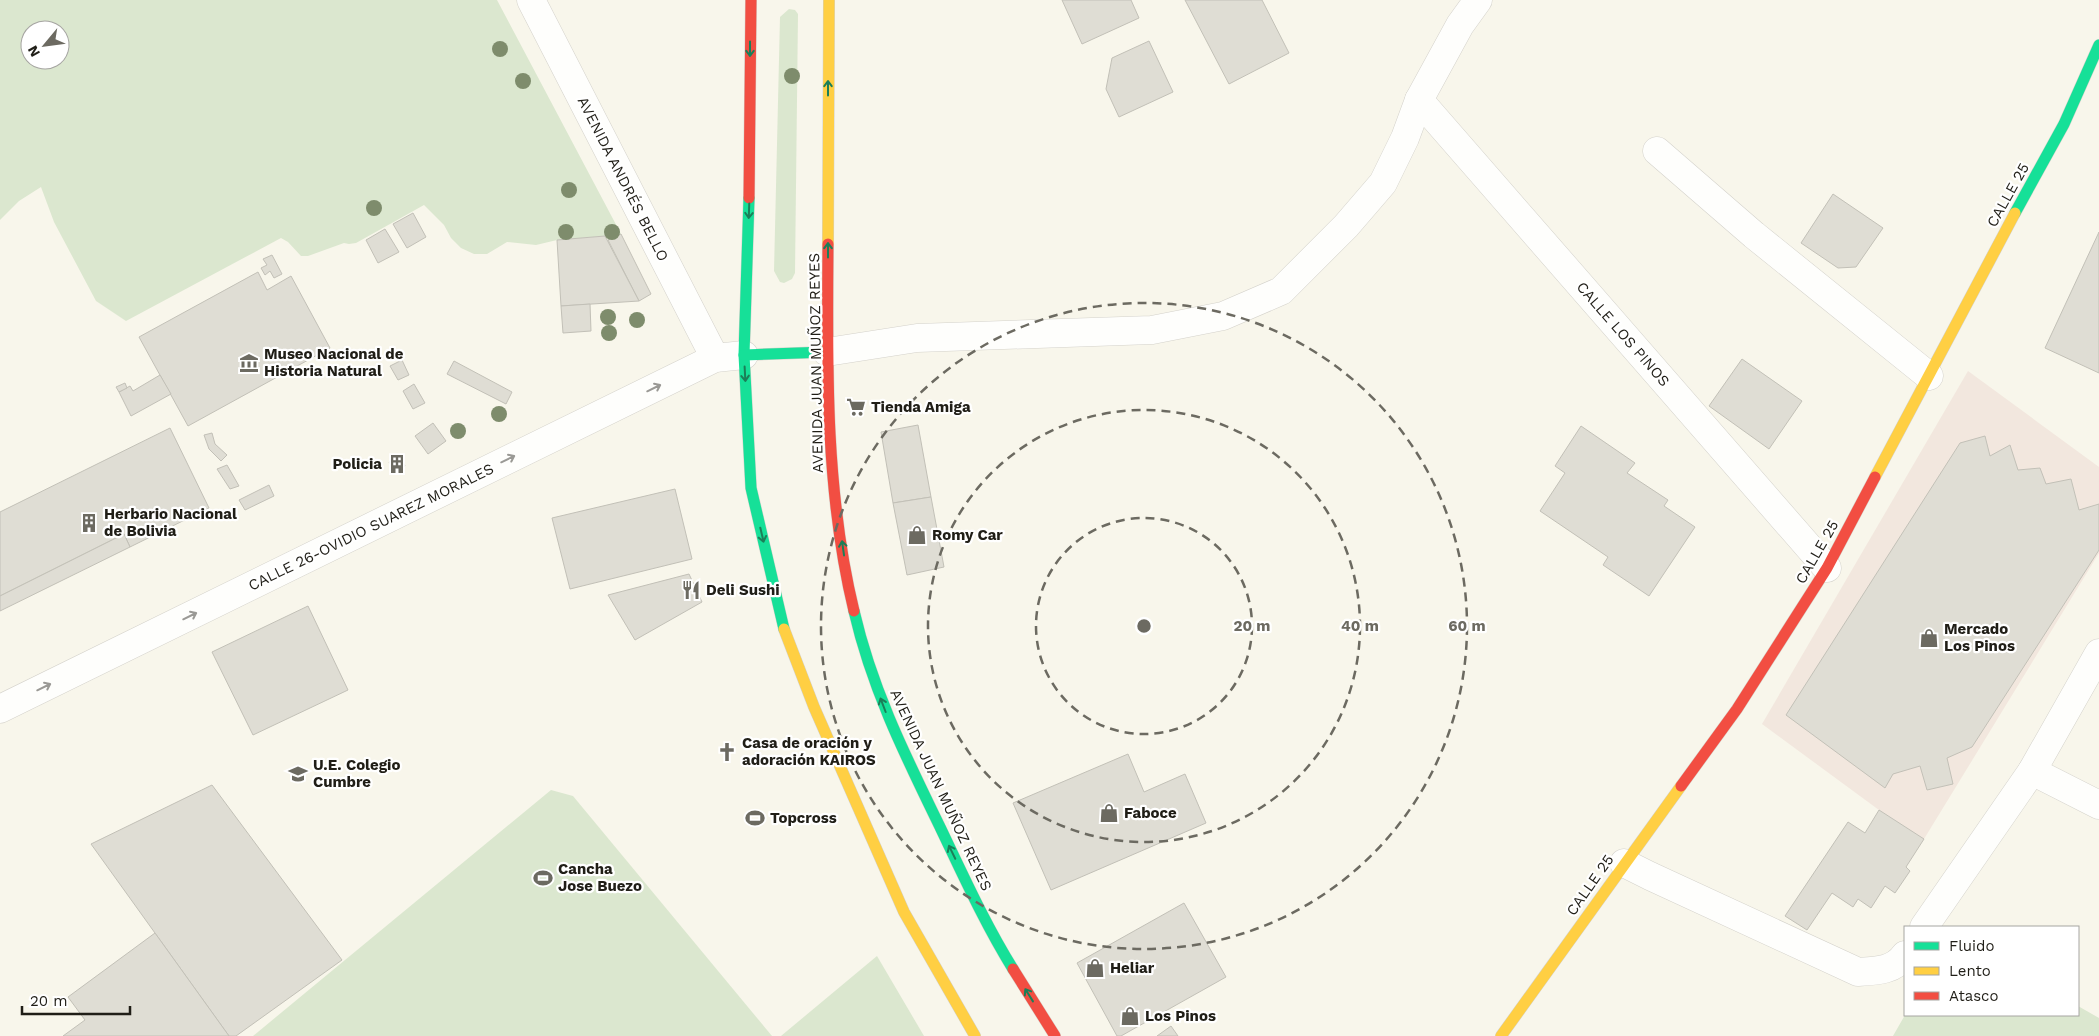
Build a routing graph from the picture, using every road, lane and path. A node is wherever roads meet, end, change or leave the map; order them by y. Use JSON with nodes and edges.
{"nodes":[{"id":1,"x":531,"y":0,"type":"edge"},
{"id":2,"x":750,"y":0,"type":"edge"},
{"id":3,"x":829,"y":0,"type":"edge"},
{"id":4,"x":1478,"y":0,"type":"edge"},
{"id":5,"x":2099,"y":45,"type":"edge"},
{"id":6,"x":1419,"y":100,"type":"junction"},
{"id":7,"x":1657,"y":151,"type":"dead end"},
{"id":8,"x":827,"y":352,"type":"junction"},
{"id":9,"x":744,"y":355,"type":"junction"},
{"id":10,"x":715,"y":358,"type":"junction"},
{"id":11,"x":1929,"y":376,"type":"junction"},
{"id":12,"x":1827,"y":568,"type":"junction"},
{"id":13,"x":2099,"y":653,"type":"edge"},
{"id":14,"x":0,"y":709,"type":"edge"},
{"id":15,"x":2032,"y":771,"type":"junction"},
{"id":16,"x":2099,"y":805,"type":"edge"},
{"id":17,"x":1624,"y":863,"type":"junction"},
{"id":18,"x":1925,"y":926,"type":"edge"},
{"id":19,"x":1904,"y":957,"type":"edge"},
{"id":20,"x":975,"y":1036,"type":"edge"},
{"id":21,"x":1055,"y":1036,"type":"edge"},
{"id":22,"x":1501,"y":1036,"type":"edge"}],
"edges":[{"from":1,"to":10,"type":"street","name":"AVENIDA ANDRÉS BELLO"},
{"from":2,"to":9,"type":"main road","one_way":true},
{"from":8,"to":3,"type":"main road","name":"AVENIDA JUAN MUÑOZ REYES","one_way":true},
{"from":4,"to":6,"type":"street"},
{"from":5,"to":11,"type":"main road","name":"CALLE 25"},
{"from":6,"to":8,"type":"street"},
{"from":6,"to":12,"type":"street","name":"CALLE LOS PINOS"},
{"from":7,"to":11,"type":"street"},
{"from":8,"to":9,"type":"main road"},
{"from":21,"to":8,"type":"main road","name":"AVENIDA JUAN MUÑOZ REYES","one_way":true},
{"from":9,"to":10,"type":"street","name":"CALLE 26-OVIDIO SUAREZ MORALES"},
{"from":9,"to":20,"type":"main road","one_way":true},
{"from":14,"to":10,"type":"street","name":"CALLE 26-OVIDIO SUAREZ MORALES","one_way":true},
{"from":11,"to":12,"type":"main road","name":"CALLE 25"},
{"from":12,"to":17,"type":"main road","name":"CALLE 25"},
{"from":13,"to":15,"type":"street"},
{"from":15,"to":16,"type":"street"},
{"from":15,"to":18,"type":"street"},
{"from":17,"to":19,"type":"street"},
{"from":17,"to":22,"type":"main road","name":"CALLE 25"}]}
